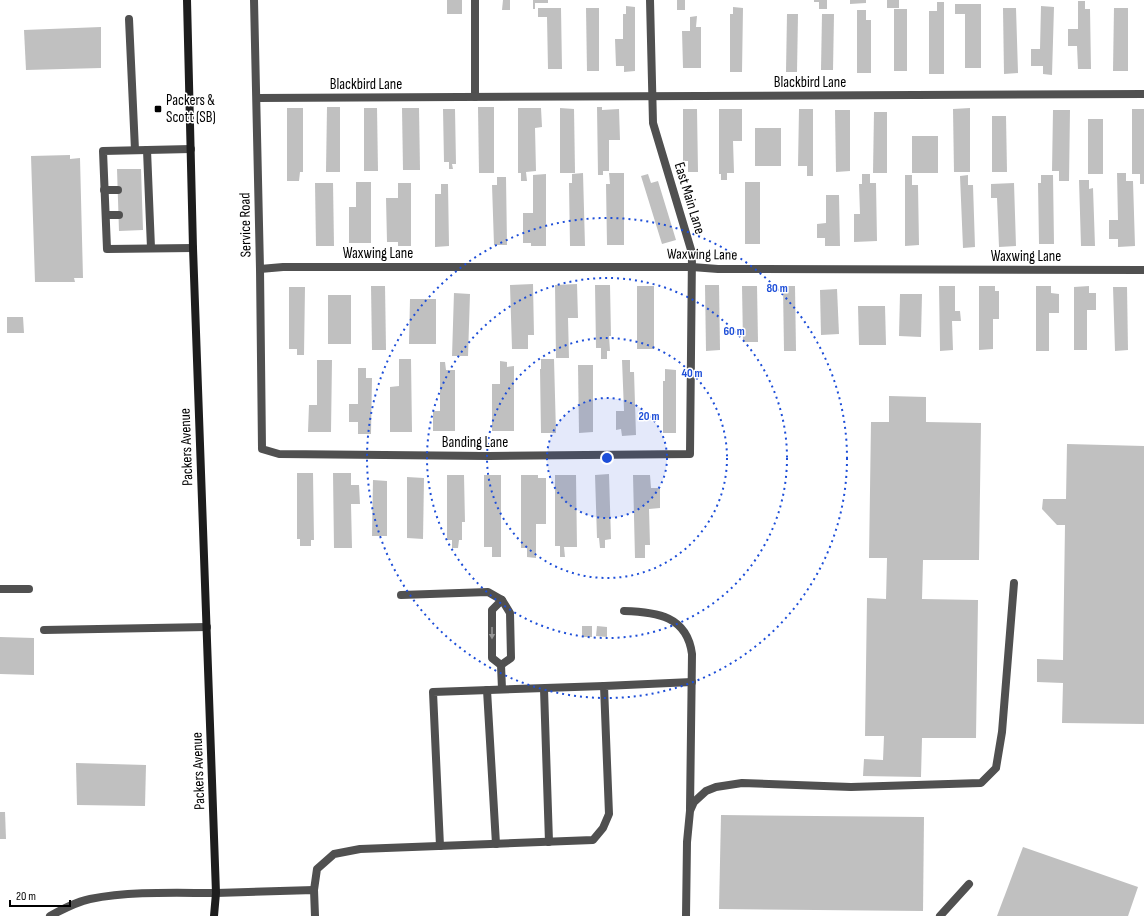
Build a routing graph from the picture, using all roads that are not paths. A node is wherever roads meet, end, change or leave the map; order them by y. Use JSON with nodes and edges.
{"nodes":[{"id":1,"x":187,"y":0,"type":"edge"},
{"id":2,"x":254,"y":0,"type":"edge"},
{"id":3,"x":475,"y":0,"type":"edge"},
{"id":4,"x":650,"y":0,"type":"edge"},
{"id":5,"x":129,"y":19,"type":"dead end"},
{"id":6,"x":1144,"y":94,"type":"edge"},
{"id":7,"x":652,"y":96,"type":"junction"},
{"id":8,"x":475,"y":97,"type":"junction"},
{"id":9,"x":257,"y":98,"type":"junction"},
{"id":10,"x":191,"y":149,"type":"junction"},
{"id":11,"x":135,"y":150,"type":"junction"},
{"id":12,"x":147,"y":150,"type":"junction"},
{"id":13,"x":104,"y":190,"type":"junction"},
{"id":14,"x":118,"y":190,"type":"dead end"},
{"id":15,"x":106,"y":215,"type":"junction"},
{"id":16,"x":119,"y":215,"type":"dead end"},
{"id":17,"x":151,"y":248,"type":"junction"},
{"id":18,"x":193,"y":248,"type":"junction"},
{"id":19,"x":692,"y":267,"type":"junction"},
{"id":20,"x":260,"y":269,"type":"junction"},
{"id":21,"x":1144,"y":270,"type":"edge"},
{"id":22,"x":262,"y":449,"type":"joint"},
{"id":23,"x":690,"y":454,"type":"joint"},
{"id":24,"x":1014,"y":583,"type":"dead end"},
{"id":25,"x":0,"y":589,"type":"edge"},
{"id":26,"x":30,"y":589,"type":"dead end"},
{"id":27,"x":401,"y":595,"type":"dead end"},
{"id":28,"x":502,"y":600,"type":"junction"},
{"id":29,"x":624,"y":611,"type":"dead end"},
{"id":30,"x":206,"y":627,"type":"junction"},
{"id":31,"x":44,"y":630,"type":"dead end"},
{"id":32,"x":501,"y":665,"type":"junction"},
{"id":33,"x":692,"y":682,"type":"junction"},
{"id":34,"x":604,"y":686,"type":"junction"},
{"id":35,"x":502,"y":689,"type":"junction"},
{"id":36,"x":544,"y":689,"type":"junction"},
{"id":37,"x":487,"y":690,"type":"junction"},
{"id":38,"x":690,"y":811,"type":"junction"},
{"id":39,"x":549,"y":842,"type":"junction"},
{"id":40,"x":496,"y":844,"type":"junction"},
{"id":41,"x":440,"y":846,"type":"junction"},
{"id":42,"x":969,"y":884,"type":"dead end"},
{"id":43,"x":314,"y":890,"type":"junction"},
{"id":44,"x":216,"y":893,"type":"junction"},
{"id":45,"x":50,"y":916,"type":"edge"},
{"id":46,"x":214,"y":916,"type":"edge"},
{"id":47,"x":221,"y":916,"type":"edge"},
{"id":48,"x":315,"y":916,"type":"edge"},
{"id":49,"x":686,"y":916,"type":"edge"},
{"id":50,"x":940,"y":916,"type":"edge"}],
"edges":[{"from":1,"to":10,"type":"main road","name":"Packers Avenue"},
{"from":2,"to":9,"type":"street","name":"Service Road"},
{"from":3,"to":8,"type":"street"},
{"from":4,"to":7,"type":"street","name":"East Main Lane"},
{"from":5,"to":11,"type":"street"},
{"from":6,"to":7,"type":"street","name":"Blackbird Lane"},
{"from":7,"to":8,"type":"street","name":"Blackbird Lane"},
{"from":7,"to":19,"type":"street","name":"East Main Lane"},
{"from":8,"to":9,"type":"street","name":"Blackbird Lane"},
{"from":9,"to":20,"type":"street","name":"Service Road"},
{"from":10,"to":12,"type":"street"},
{"from":10,"to":18,"type":"main road","name":"Packers Avenue"},
{"from":11,"to":12,"type":"street"},
{"from":11,"to":13,"type":"street"},
{"from":12,"to":17,"type":"street"},
{"from":13,"to":14,"type":"street"},
{"from":13,"to":15,"type":"street"},
{"from":15,"to":16,"type":"street"},
{"from":15,"to":17,"type":"street"},
{"from":17,"to":18,"type":"street"},
{"from":18,"to":30,"type":"main road","name":"Packers Avenue"},
{"from":19,"to":20,"type":"street","name":"Waxwing Lane"},
{"from":19,"to":21,"type":"street","name":"Waxwing Lane"},
{"from":19,"to":23,"type":"street","name":"East Main Lane"},
{"from":20,"to":22,"type":"street","name":"Service Road"},
{"from":22,"to":23,"type":"street","name":"Banding Lane"},
{"from":24,"to":38,"type":"street"},
{"from":25,"to":26,"type":"street"},
{"from":27,"to":28,"type":"street"},
{"from":28,"to":32,"type":"street"},
{"from":28,"to":32,"type":"street","one_way":true},
{"from":29,"to":33,"type":"street"},
{"from":30,"to":31,"type":"street"},
{"from":30,"to":44,"type":"main road","name":"Packers Avenue"},
{"from":32,"to":35,"type":"street"},
{"from":33,"to":34,"type":"street"},
{"from":33,"to":38,"type":"street"},
{"from":34,"to":36,"type":"street"},
{"from":34,"to":39,"type":"street"},
{"from":35,"to":36,"type":"street"},
{"from":35,"to":37,"type":"street"},
{"from":36,"to":39,"type":"street"},
{"from":37,"to":40,"type":"street"},
{"from":37,"to":41,"type":"street"},
{"from":38,"to":49,"type":"street"},
{"from":39,"to":40,"type":"street"},
{"from":40,"to":41,"type":"street"},
{"from":41,"to":43,"type":"street"},
{"from":42,"to":50,"type":"street"},
{"from":43,"to":44,"type":"street"},
{"from":43,"to":48,"type":"street"},
{"from":44,"to":45,"type":"street"},
{"from":44,"to":46,"type":"main road","name":"Packers Avenue"},
{"from":44,"to":47,"type":"main road","name":"Packers Avenue"}]}
